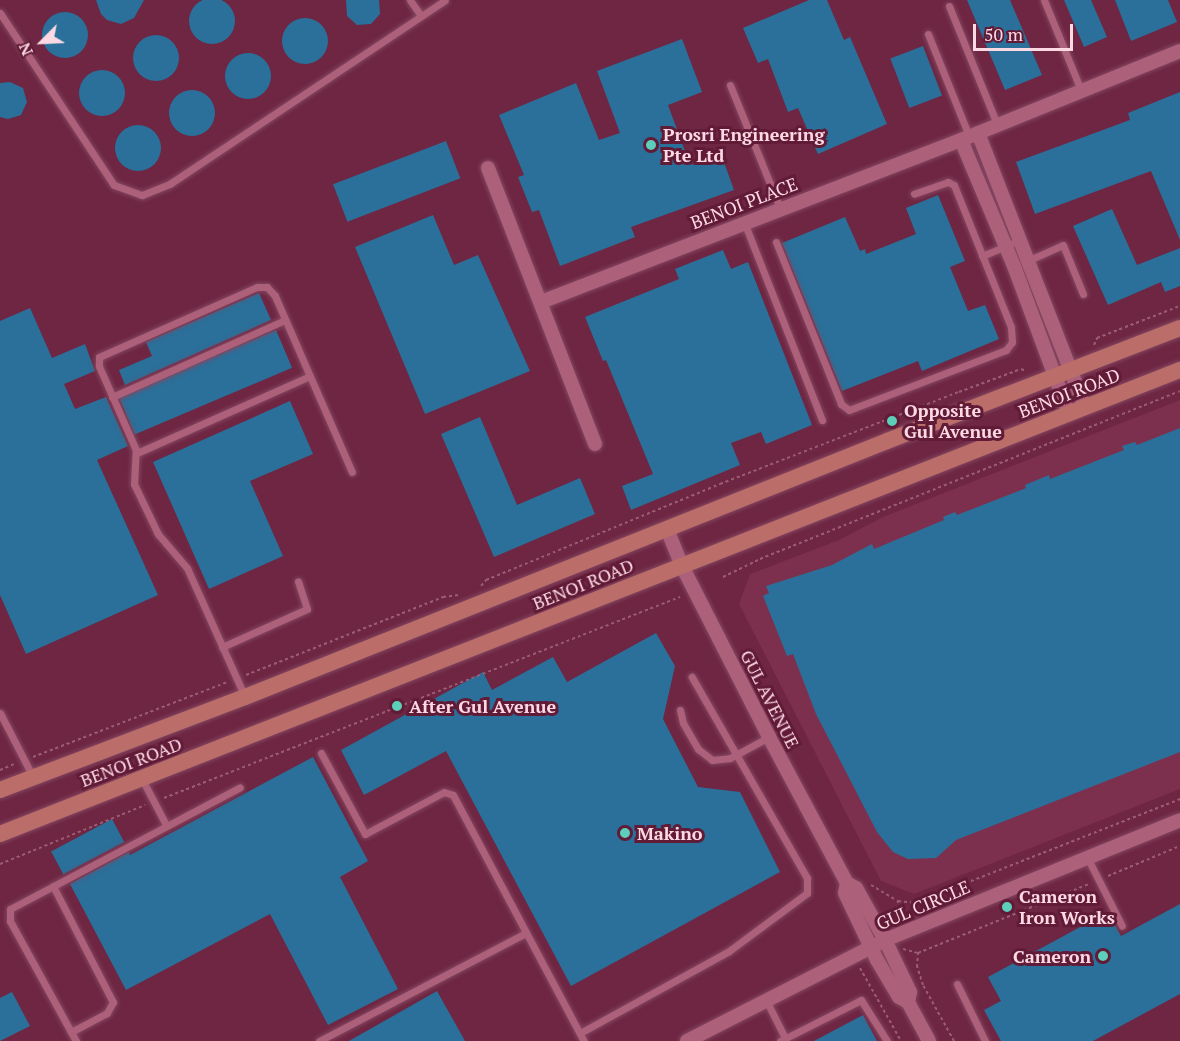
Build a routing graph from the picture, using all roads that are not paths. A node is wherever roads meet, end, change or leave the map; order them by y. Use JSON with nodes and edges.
{"nodes":[{"id":1,"x":410,"y":0,"type":"edge"},
{"id":2,"x":445,"y":0,"type":"edge"},
{"id":3,"x":1044,"y":0,"type":"edge"},
{"id":4,"x":949,"y":6,"type":"dead end"},
{"id":5,"x":0,"y":13,"type":"edge"},
{"id":6,"x":421,"y":16,"type":"junction"},
{"id":7,"x":928,"y":34,"type":"dead end"},
{"id":8,"x":1180,"y":51,"type":"edge"},
{"id":9,"x":730,"y":85,"type":"dead end"},
{"id":10,"x":1081,"y":90,"type":"junction"},
{"id":11,"x":997,"y":124,"type":"junction"},
{"id":12,"x":969,"y":136,"type":"junction"},
{"id":13,"x":488,"y":168,"type":"dead end"},
{"id":14,"x":914,"y":194,"type":"dead end"},
{"id":15,"x":780,"y":208,"type":"junction"},
{"id":16,"x":744,"y":222,"type":"junction"},
{"id":17,"x":1020,"y":240,"type":"junction"},
{"id":18,"x":776,"y":242,"type":"dead end"},
{"id":19,"x":1006,"y":246,"type":"junction"},
{"id":20,"x":982,"y":256,"type":"junction"},
{"id":21,"x":1028,"y":260,"type":"junction"},
{"id":22,"x":1014,"y":266,"type":"junction"},
{"id":23,"x":1083,"y":294,"type":"dead end"},
{"id":24,"x":541,"y":302,"type":"junction"},
{"id":25,"x":285,"y":320,"type":"junction"},
{"id":26,"x":1180,"y":328,"type":"edge"},
{"id":27,"x":1180,"y":370,"type":"edge"},
{"id":28,"x":1063,"y":373,"type":"junction"},
{"id":29,"x":310,"y":376,"type":"junction"},
{"id":30,"x":112,"y":397,"type":"junction"},
{"id":31,"x":1077,"y":411,"type":"junction"},
{"id":32,"x":822,"y":420,"type":"dead end"},
{"id":33,"x":595,"y":444,"type":"dead end"},
{"id":34,"x":137,"y":453,"type":"junction"},
{"id":35,"x":352,"y":472,"type":"dead end"},
{"id":36,"x":667,"y":529,"type":"junction"},
{"id":37,"x":682,"y":566,"type":"junction"},
{"id":38,"x":298,"y":581,"type":"dead end"},
{"id":39,"x":222,"y":647,"type":"junction"},
{"id":40,"x":692,"y":677,"type":"dead end"},
{"id":41,"x":245,"y":697,"type":"junction"},
{"id":42,"x":680,"y":710,"type":"dead end"},
{"id":43,"x":0,"y":713,"type":"edge"},
{"id":44,"x":769,"y":737,"type":"junction"},
{"id":45,"x":321,"y":753,"type":"dead end"},
{"id":46,"x":736,"y":755,"type":"junction"},
{"id":47,"x":33,"y":777,"type":"junction"},
{"id":48,"x":142,"y":779,"type":"junction"},
{"id":49,"x":240,"y":786,"type":"dead end"},
{"id":50,"x":0,"y":790,"type":"edge"},
{"id":51,"x":1180,"y":819,"type":"edge"},
{"id":52,"x":166,"y":825,"type":"junction"},
{"id":53,"x":0,"y":834,"type":"edge"},
{"id":54,"x":1087,"y":857,"type":"junction"},
{"id":55,"x":847,"y":883,"type":"junction"},
{"id":56,"x":53,"y":886,"type":"junction"},
{"id":57,"x":1122,"y":926,"type":"dead end"},
{"id":58,"x":526,"y":933,"type":"junction"},
{"id":59,"x":885,"y":940,"type":"junction"},
{"id":60,"x":871,"y":947,"type":"junction"},
{"id":61,"x":957,"y":984,"type":"dead end"},
{"id":62,"x":766,"y":1000,"type":"junction"},
{"id":63,"x":908,"y":1002,"type":"junction"},
{"id":64,"x":71,"y":1032,"type":"junction"},
{"id":65,"x":580,"y":1033,"type":"junction"},
{"id":66,"x":783,"y":1040,"type":"edge"},
{"id":67,"x":76,"y":1041,"type":"edge"},
{"id":68,"x":319,"y":1041,"type":"edge"},
{"id":69,"x":584,"y":1041,"type":"edge"},
{"id":70,"x":687,"y":1041,"type":"edge"},
{"id":71,"x":887,"y":1041,"type":"edge"},
{"id":72,"x":929,"y":1041,"type":"edge"},
{"id":73,"x":985,"y":1041,"type":"edge"}],
"edges":[{"from":1,"to":6,"type":"lane"},
{"from":2,"to":6,"type":"lane"},
{"from":3,"to":10,"type":"lane"},
{"from":4,"to":11,"type":"lane"},
{"from":5,"to":6,"type":"lane"},
{"from":7,"to":12,"type":"lane"},
{"from":8,"to":10,"type":"street","name":"BENOI PLACE"},
{"from":9,"to":15,"type":"lane"},
{"from":10,"to":11,"type":"street","name":"BENOI PLACE"},
{"from":11,"to":12,"type":"street","name":"BENOI PLACE"},
{"from":12,"to":15,"type":"street","name":"BENOI PLACE"},
{"from":12,"to":17,"type":"street"},
{"from":12,"to":19,"type":"street"},
{"from":13,"to":24,"type":"street"},
{"from":14,"to":20,"type":"lane"},
{"from":15,"to":16,"type":"street","name":"BENOI PLACE"},
{"from":16,"to":24,"type":"street","name":"BENOI PLACE"},
{"from":16,"to":32,"type":"lane"},
{"from":17,"to":19,"type":"lane"},
{"from":17,"to":21,"type":"street"},
{"from":18,"to":20,"type":"lane"},
{"from":19,"to":20,"type":"lane"},
{"from":19,"to":22,"type":"street"},
{"from":21,"to":22,"type":"lane"},
{"from":21,"to":23,"type":"lane"},
{"from":21,"to":28,"type":"street"},
{"from":22,"to":28,"type":"street"},
{"from":24,"to":33,"type":"street"},
{"from":25,"to":29,"type":"lane"},
{"from":25,"to":30,"type":"lane"},
{"from":25,"to":30,"type":"lane"},
{"from":26,"to":28,"type":"main road","name":"BENOI ROAD"},
{"from":27,"to":31,"type":"main road","name":"BENOI ROAD"},
{"from":28,"to":31,"type":"street"},
{"from":28,"to":36,"type":"main road","name":"BENOI ROAD"},
{"from":29,"to":34,"type":"lane"},
{"from":29,"to":35,"type":"lane"},
{"from":30,"to":34,"type":"lane"},
{"from":31,"to":37,"type":"main road","name":"BENOI ROAD"},
{"from":34,"to":39,"type":"lane"},
{"from":36,"to":37,"type":"street","name":"GUL AVENUE"},
{"from":36,"to":41,"type":"main road","name":"BENOI ROAD"},
{"from":37,"to":44,"type":"street","name":"GUL AVENUE"},
{"from":37,"to":48,"type":"main road","name":"BENOI ROAD"},
{"from":38,"to":39,"type":"lane"},
{"from":39,"to":41,"type":"lane"},
{"from":40,"to":46,"type":"lane"},
{"from":41,"to":47,"type":"main road","name":"BENOI ROAD"},
{"from":42,"to":46,"type":"lane"},
{"from":43,"to":47,"type":"lane"},
{"from":44,"to":46,"type":"lane"},
{"from":44,"to":55,"type":"street","name":"GUL AVENUE"},
{"from":45,"to":58,"type":"lane"},
{"from":46,"to":65,"type":"lane"},
{"from":47,"to":50,"type":"main road","name":"BENOI ROAD"},
{"from":48,"to":52,"type":"lane"},
{"from":48,"to":53,"type":"main road","name":"BENOI ROAD"},
{"from":49,"to":52,"type":"lane"},
{"from":51,"to":54,"type":"street","name":"GUL CIRCLE"},
{"from":52,"to":56,"type":"lane"},
{"from":54,"to":57,"type":"lane"},
{"from":54,"to":59,"type":"street","name":"GUL CIRCLE"},
{"from":55,"to":59,"type":"street","name":"GUL AVENUE"},
{"from":55,"to":60,"type":"street","name":"GUL AVENUE"},
{"from":56,"to":64,"type":"lane"},
{"from":56,"to":64,"type":"lane"},
{"from":58,"to":65,"type":"lane"},
{"from":58,"to":68,"type":"lane"},
{"from":59,"to":60,"type":"street","name":"GUL CIRCLE"},
{"from":59,"to":63,"type":"street","name":"GUL AVENUE"},
{"from":60,"to":62,"type":"street","name":"GUL CIRCLE"},
{"from":60,"to":63,"type":"street","name":"GUL AVENUE"},
{"from":61,"to":73,"type":"lane"},
{"from":62,"to":66,"type":"lane"},
{"from":62,"to":70,"type":"street","name":"GUL CIRCLE"},
{"from":63,"to":72,"type":"street","name":"GUL AVENUE"},
{"from":64,"to":67,"type":"lane"},
{"from":65,"to":69,"type":"lane"},
{"from":66,"to":71,"type":"lane"}]}
